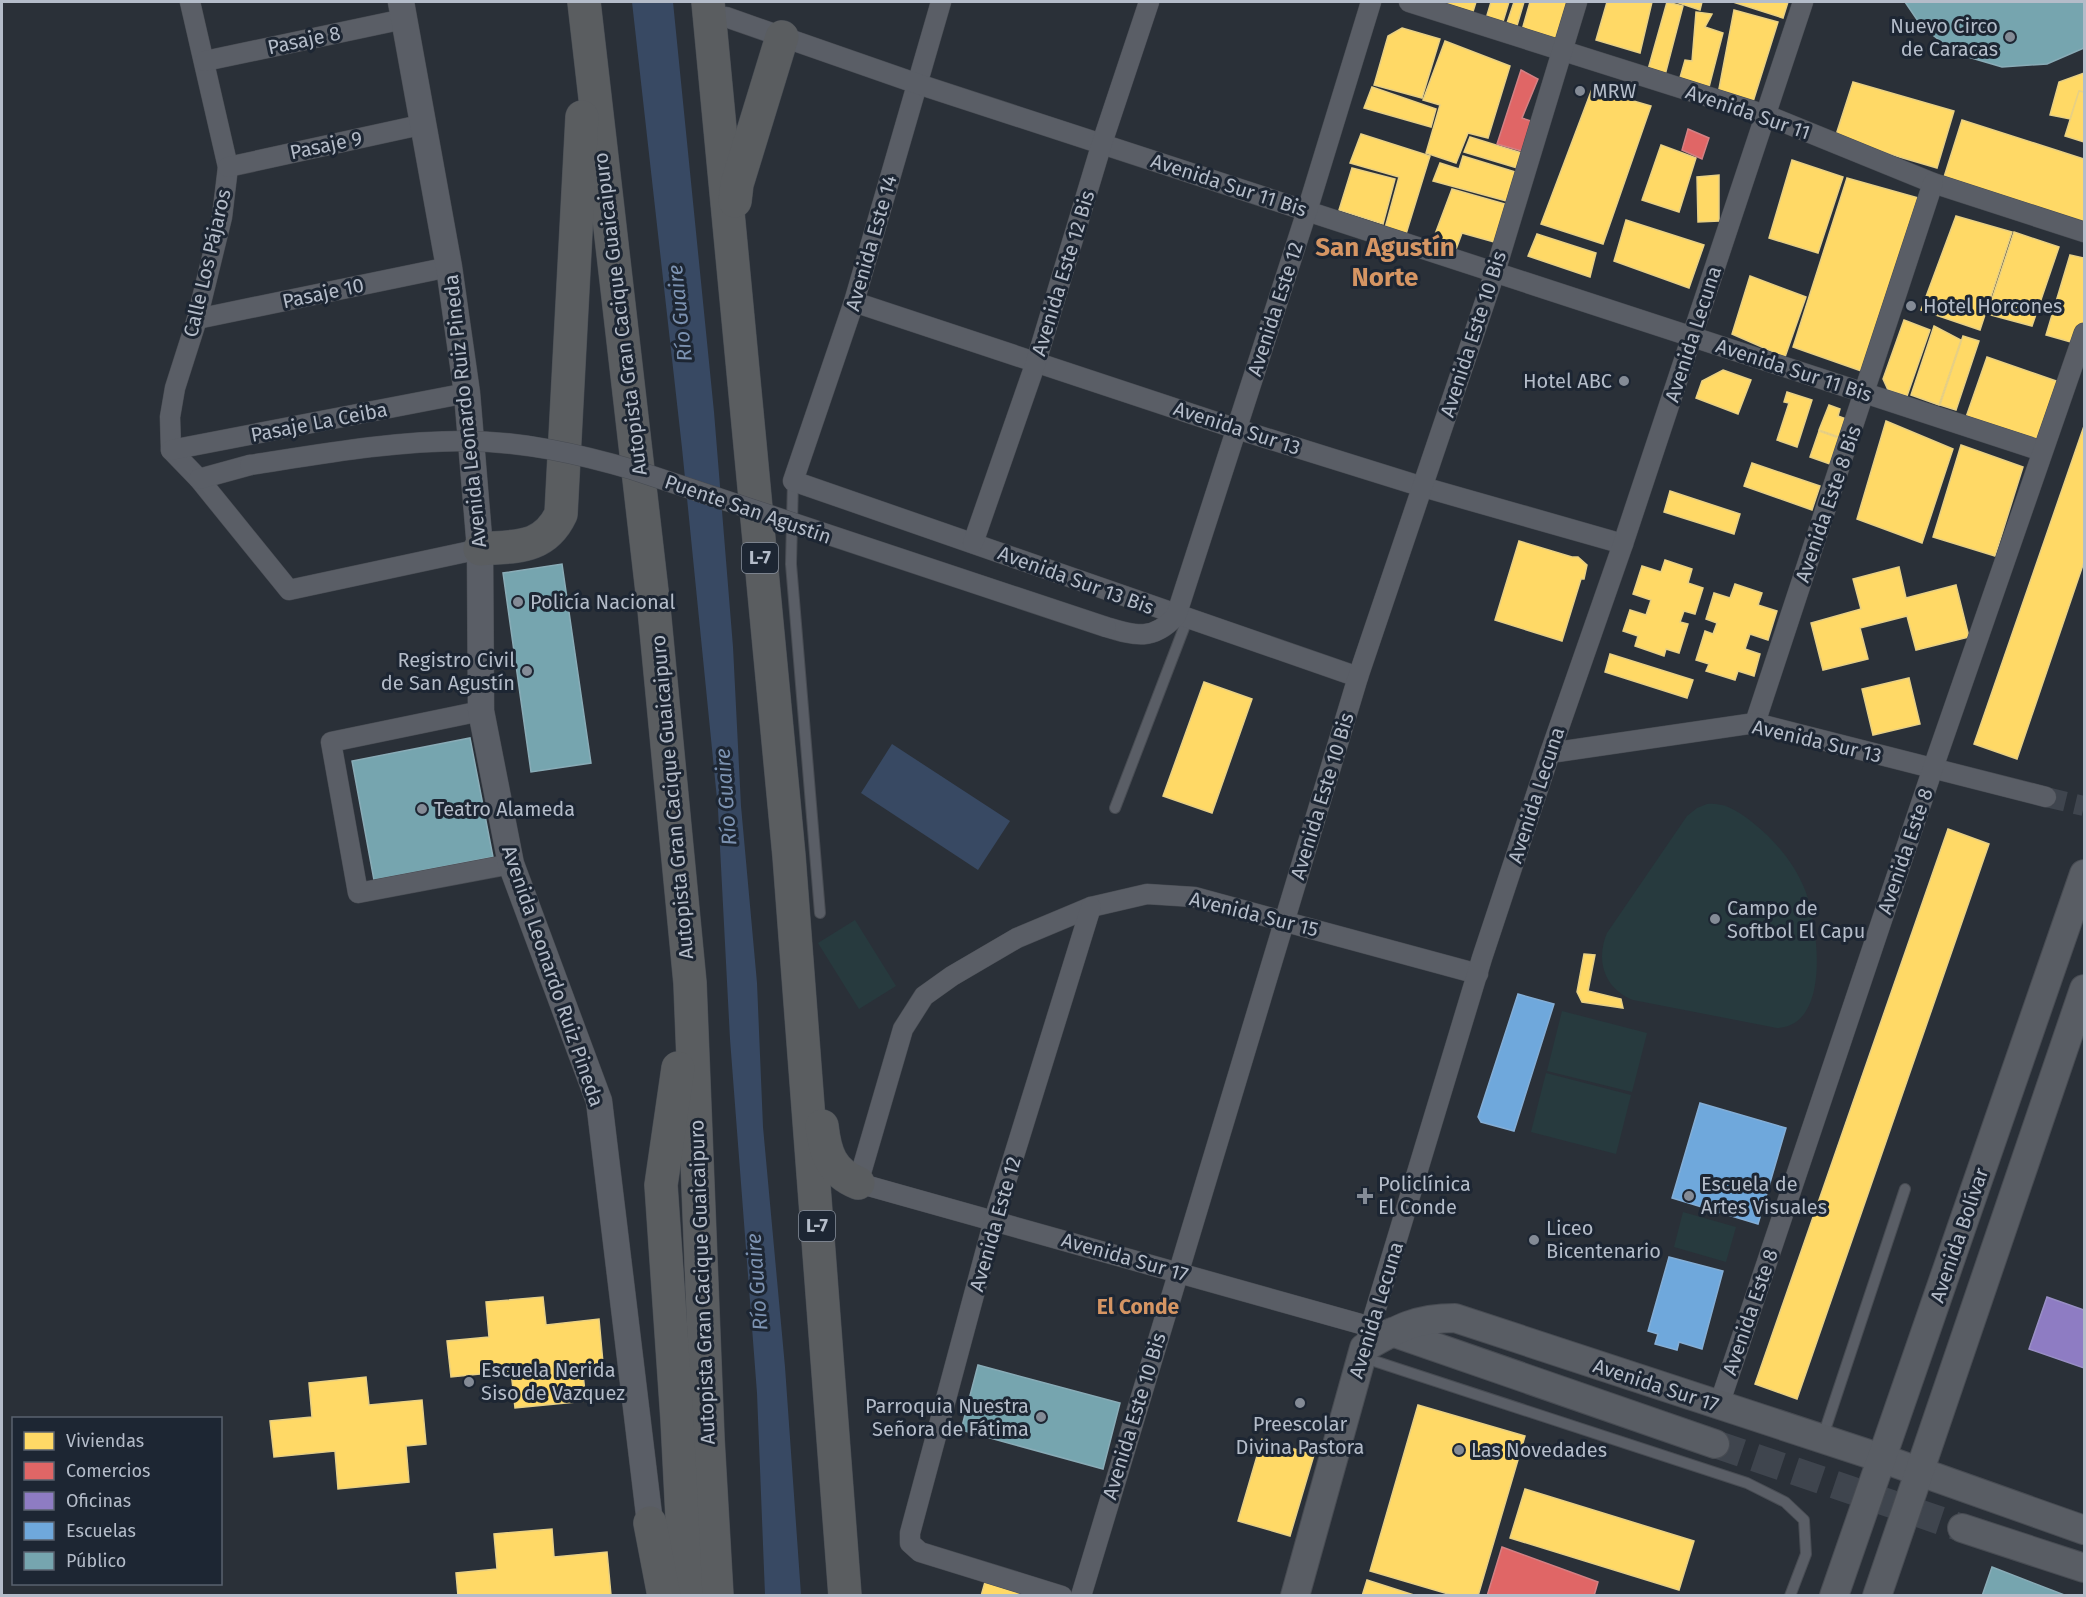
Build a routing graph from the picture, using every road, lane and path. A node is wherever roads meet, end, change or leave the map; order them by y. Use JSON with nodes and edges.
{"nodes":[{"id":1,"x":190,"y":2,"type":"edge"},
{"id":2,"x":941,"y":2,"type":"edge"},
{"id":3,"x":1149,"y":2,"type":"edge"},
{"id":4,"x":1371,"y":2,"type":"edge"},
{"id":5,"x":1409,"y":2,"type":"edge"},
{"id":6,"x":1577,"y":2,"type":"edge"},
{"id":7,"x":1803,"y":2,"type":"edge"},
{"id":8,"x":717,"y":9,"type":"edge"},
{"id":9,"x":403,"y":10,"type":"edge"},
{"id":10,"x":585,"y":14,"type":"edge"},
{"id":11,"x":782,"y":37,"type":"junction"},
{"id":12,"x":1563,"y":51,"type":"junction"},
{"id":13,"x":205,"y":61,"type":"junction"},
{"id":14,"x":918,"y":84,"type":"junction"},
{"id":15,"x":1766,"y":115,"type":"junction"},
{"id":16,"x":425,"y":124,"type":"junction"},
{"id":17,"x":1102,"y":143,"type":"junction"},
{"id":18,"x":228,"y":167,"type":"junction"},
{"id":19,"x":1933,"y":183,"type":"junction"},
{"id":20,"x":1307,"y":211,"type":"junction"},
{"id":21,"x":2085,"y":232,"type":"edge"},
{"id":22,"x":731,"y":260,"type":"junction"},
{"id":23,"x":449,"y":267,"type":"junction"},
{"id":24,"x":1495,"y":272,"type":"junction"},
{"id":25,"x":854,"y":302,"type":"junction"},
{"id":26,"x":197,"y":319,"type":"junction"},
{"id":27,"x":2085,"y":333,"type":"edge"},
{"id":28,"x":1692,"y":336,"type":"junction"},
{"id":29,"x":1036,"y":362,"type":"junction"},
{"id":30,"x":467,"y":393,"type":"junction"},
{"id":31,"x":1866,"y":393,"type":"junction"},
{"id":32,"x":1237,"y":429,"type":"junction"},
{"id":33,"x":171,"y":450,"type":"junction"},
{"id":34,"x":2042,"y":451,"type":"junction"},
{"id":35,"x":199,"y":479,"type":"junction"},
{"id":36,"x":794,"y":482,"type":"junction"},
{"id":37,"x":1422,"y":487,"type":"junction"},
{"id":38,"x":973,"y":543,"type":"junction"},
{"id":39,"x":1623,"y":544,"type":"junction"},
{"id":40,"x":480,"y":549,"type":"junction"},
{"id":41,"x":1181,"y":618,"type":"junction"},
{"id":42,"x":1358,"y":678,"type":"junction"},
{"id":43,"x":480,"y":711,"type":"junction"},
{"id":44,"x":1755,"y":723,"type":"junction"},
{"id":45,"x":1550,"y":753,"type":"junction"},
{"id":46,"x":1933,"y":768,"type":"junction"},
{"id":47,"x":2046,"y":797,"type":"tunnel mouth"},
{"id":48,"x":1115,"y":808,"type":"dead end"},
{"id":49,"x":789,"y":856,"type":"junction"},
{"id":50,"x":511,"y":864,"type":"junction"},
{"id":51,"x":2085,"y":874,"type":"edge"},
{"id":52,"x":1091,"y":907,"type":"junction"},
{"id":53,"x":820,"y":913,"type":"dead end"},
{"id":54,"x":1284,"y":921,"type":"junction"},
{"id":55,"x":1478,"y":974,"type":"junction"},
{"id":56,"x":690,"y":983,"type":"junction"},
{"id":57,"x":2085,"y":989,"type":"edge"},
{"id":58,"x":858,"y":1183,"type":"junction"},
{"id":59,"x":1905,"y":1190,"type":"dead end"},
{"id":60,"x":994,"y":1220,"type":"junction"},
{"id":61,"x":1177,"y":1272,"type":"junction"},
{"id":62,"x":1455,"y":1318,"type":"junction"},
{"id":63,"x":1372,"y":1341,"type":"junction"},
{"id":64,"x":1425,"y":1342,"type":"junction"},
{"id":65,"x":1719,"y":1405,"type":"junction"},
{"id":66,"x":1822,"y":1439,"type":"junction"},
{"id":67,"x":1715,"y":1444,"type":"tunnel mouth"},
{"id":68,"x":1881,"y":1458,"type":"junction"},
{"id":69,"x":1920,"y":1471,"type":"junction"},
{"id":70,"x":650,"y":1523,"type":"junction"},
{"id":71,"x":1962,"y":1528,"type":"tunnel mouth"},
{"id":72,"x":2085,"y":1530,"type":"edge"},
{"id":73,"x":2085,"y":1568,"type":"edge"},
{"id":74,"x":655,"y":1596,"type":"edge"},
{"id":75,"x":664,"y":1596,"type":"edge"},
{"id":76,"x":686,"y":1596,"type":"edge"},
{"id":77,"x":717,"y":1596,"type":"edge"},
{"id":78,"x":845,"y":1596,"type":"edge"},
{"id":79,"x":1062,"y":1596,"type":"edge"},
{"id":80,"x":1081,"y":1596,"type":"edge"},
{"id":81,"x":1295,"y":1596,"type":"edge"},
{"id":82,"x":1790,"y":1596,"type":"edge"},
{"id":83,"x":1834,"y":1596,"type":"edge"},
{"id":84,"x":1877,"y":1596,"type":"edge"}],
"edges":[{"from":1,"to":13,"type":"street","name":"Calle Los Pájaros"},
{"from":2,"to":14,"type":"street","name":"Avenida Este 14"},
{"from":3,"to":17,"type":"street","name":"Avenida Este 12 Bis"},
{"from":4,"to":20,"type":"street","name":"Avenida Este 12"},
{"from":5,"to":12,"type":"street","name":"Avenida Sur 11"},
{"from":6,"to":12,"type":"street","name":"Avenida Este 10 Bis"},
{"from":7,"to":15,"type":"street","name":"Avenida Lecuna"},
{"from":8,"to":11,"type":"street","name":"Avenida Sur 11 Bis"},
{"from":8,"to":22,"type":"highway","number":"L-7"},
{"from":9,"to":13,"type":"street","name":"Pasaje 8"},
{"from":9,"to":16,"type":"street","name":"Avenida Leonardo Ruiz Pineda"},
{"from":10,"to":40,"type":"highway"},
{"from":10,"to":56,"type":"highway","name":"Autopista Gran Cacique Guaicaipuro"},
{"from":11,"to":14,"type":"street","name":"Avenida Sur 11 Bis"},
{"from":11,"to":22,"type":"highway"},
{"from":12,"to":15,"type":"street","name":"Avenida Sur 11"},
{"from":12,"to":24,"type":"street","name":"Avenida Este 10 Bis"},
{"from":13,"to":18,"type":"street","name":"Calle Los Pájaros"},
{"from":14,"to":17,"type":"street","name":"Avenida Sur 11 Bis"},
{"from":14,"to":25,"type":"street","name":"Avenida Este 14"},
{"from":15,"to":19,"type":"street","name":"Avenida Sur 11"},
{"from":15,"to":28,"type":"street","name":"Avenida Lecuna"},
{"from":16,"to":18,"type":"street","name":"Pasaje 9"},
{"from":16,"to":23,"type":"street","name":"Avenida Leonardo Ruiz Pineda"},
{"from":17,"to":20,"type":"street","name":"Avenida Sur 11 Bis"},
{"from":17,"to":29,"type":"street","name":"Avenida Este 12 Bis"},
{"from":18,"to":26,"type":"street","name":"Calle Los Pájaros"},
{"from":19,"to":21,"type":"street","name":"Avenida Sur 11"},
{"from":19,"to":31,"type":"street","name":"Avenida Este 8 Bis"},
{"from":20,"to":24,"type":"street","name":"Avenida Sur 11 Bis"},
{"from":20,"to":32,"type":"street","name":"Avenida Este 12"},
{"from":22,"to":49,"type":"highway","number":"L-7"},
{"from":23,"to":26,"type":"street","name":"Pasaje 10"},
{"from":23,"to":30,"type":"street","name":"Avenida Leonardo Ruiz Pineda"},
{"from":24,"to":28,"type":"street","name":"Avenida Sur 11 Bis"},
{"from":24,"to":37,"type":"street","name":"Avenida Este 10 Bis"},
{"from":25,"to":29,"type":"street","name":"Avenida Sur 13"},
{"from":25,"to":36,"type":"street","name":"Avenida Este 14"},
{"from":26,"to":33,"type":"street","name":"Calle Los Pájaros"},
{"from":27,"to":34,"type":"street","name":"Avenida Este 8"},
{"from":28,"to":31,"type":"street","name":"Avenida Sur 11 Bis"},
{"from":28,"to":39,"type":"street","name":"Avenida Lecuna"},
{"from":29,"to":32,"type":"street","name":"Avenida Sur 13"},
{"from":29,"to":38,"type":"street","name":"Avenida Este 12 Bis"},
{"from":30,"to":33,"type":"street","name":"Pasaje La Ceiba"},
{"from":30,"to":40,"type":"street","name":"Avenida Leonardo Ruiz Pineda"},
{"from":31,"to":34,"type":"street","name":"Avenida Sur 11 Bis"},
{"from":31,"to":44,"type":"street","name":"Avenida Este 8 Bis"},
{"from":32,"to":37,"type":"street","name":"Avenida Sur 13"},
{"from":32,"to":41,"type":"street","name":"Avenida Este 12"},
{"from":33,"to":35,"type":"street"},
{"from":34,"to":46,"type":"street","name":"Avenida Este 8"},
{"from":35,"to":40,"type":"street"},
{"from":35,"to":41,"type":"street","name":"Puente San Agustín","bridge":true},
{"from":36,"to":38,"type":"street","name":"Avenida Sur 13 Bis"},
{"from":36,"to":53,"type":"lane"},
{"from":37,"to":39,"type":"street","name":"Avenida Sur 13"},
{"from":37,"to":42,"type":"street","name":"Avenida Este 10 Bis"},
{"from":38,"to":41,"type":"street","name":"Avenida Sur 13 Bis"},
{"from":39,"to":45,"type":"street","name":"Avenida Lecuna"},
{"from":40,"to":43,"type":"street","name":"Avenida Leonardo Ruiz Pineda"},
{"from":41,"to":42,"type":"street","name":"Avenida Sur 13 Bis"},
{"from":41,"to":48,"type":"lane"},
{"from":42,"to":54,"type":"street","name":"Avenida Este 10 Bis"},
{"from":43,"to":50,"type":"street","name":"Avenida Leonardo Ruiz Pineda"},
{"from":43,"to":50,"type":"street"},
{"from":44,"to":45,"type":"street","name":"Avenida Sur 13"},
{"from":44,"to":46,"type":"street","name":"Avenida Sur 13"},
{"from":45,"to":55,"type":"street","name":"Avenida Lecuna"},
{"from":46,"to":47,"type":"street","name":"Avenida Sur 13"},
{"from":46,"to":65,"type":"street","name":"Avenida Este 8"},
{"from":49,"to":58,"type":"highway"},
{"from":49,"to":78,"type":"highway","number":"L-7"},
{"from":50,"to":70,"type":"street","name":"Avenida Leonardo Ruiz Pineda"},
{"from":51,"to":68,"type":"main road","name":"Avenida Bolívar"},
{"from":52,"to":54,"type":"street","name":"Avenida Sur 15"},
{"from":52,"to":58,"type":"street","name":"Avenida Sur 15"},
{"from":52,"to":60,"type":"street","name":"Avenida Este 12"},
{"from":54,"to":55,"type":"street","name":"Avenida Sur 15"},
{"from":54,"to":61,"type":"street","name":"Avenida Este 10 Bis"},
{"from":55,"to":63,"type":"street","name":"Avenida Lecuna"},
{"from":56,"to":76,"type":"highway"},
{"from":56,"to":77,"type":"highway","name":"Autopista Gran Cacique Guaicaipuro"},
{"from":57,"to":69,"type":"main road","name":"Avenida Bolívar"},
{"from":58,"to":60,"type":"street","name":"Avenida Sur 17"},
{"from":59,"to":66,"type":"lane"},
{"from":60,"to":61,"type":"street","name":"Avenida Sur 17"},
{"from":60,"to":79,"type":"street","name":"Avenida Este 12"},
{"from":61,"to":63,"type":"street","name":"Avenida Sur 17"},
{"from":61,"to":80,"type":"street","name":"Avenida Este 10 Bis"},
{"from":62,"to":63,"type":"main road","name":"Avenida Sur 17"},
{"from":62,"to":64,"type":"main road"},
{"from":62,"to":65,"type":"main road","name":"Avenida Sur 17"},
{"from":63,"to":64,"type":"main road","name":"Avenida Sur 17"},
{"from":63,"to":81,"type":"main road","name":"Avenida Lecuna"},
{"from":63,"to":82,"type":"lane"},
{"from":64,"to":67,"type":"main road","name":"Avenida Sur 17"},
{"from":65,"to":66,"type":"main road","name":"Avenida Sur 17"},
{"from":66,"to":68,"type":"main road","name":"Avenida Sur 17"},
{"from":68,"to":69,"type":"main road","name":"Avenida Sur 17"},
{"from":68,"to":83,"type":"main road","name":"Avenida Bolívar"},
{"from":69,"to":72,"type":"main road","name":"Avenida Sur 17"},
{"from":69,"to":84,"type":"main road","name":"Avenida Bolívar"},
{"from":70,"to":74,"type":"street","name":"Avenida Leonardo Ruiz Pineda"},
{"from":70,"to":75,"type":"highway"},
{"from":71,"to":73,"type":"main road"}]}
